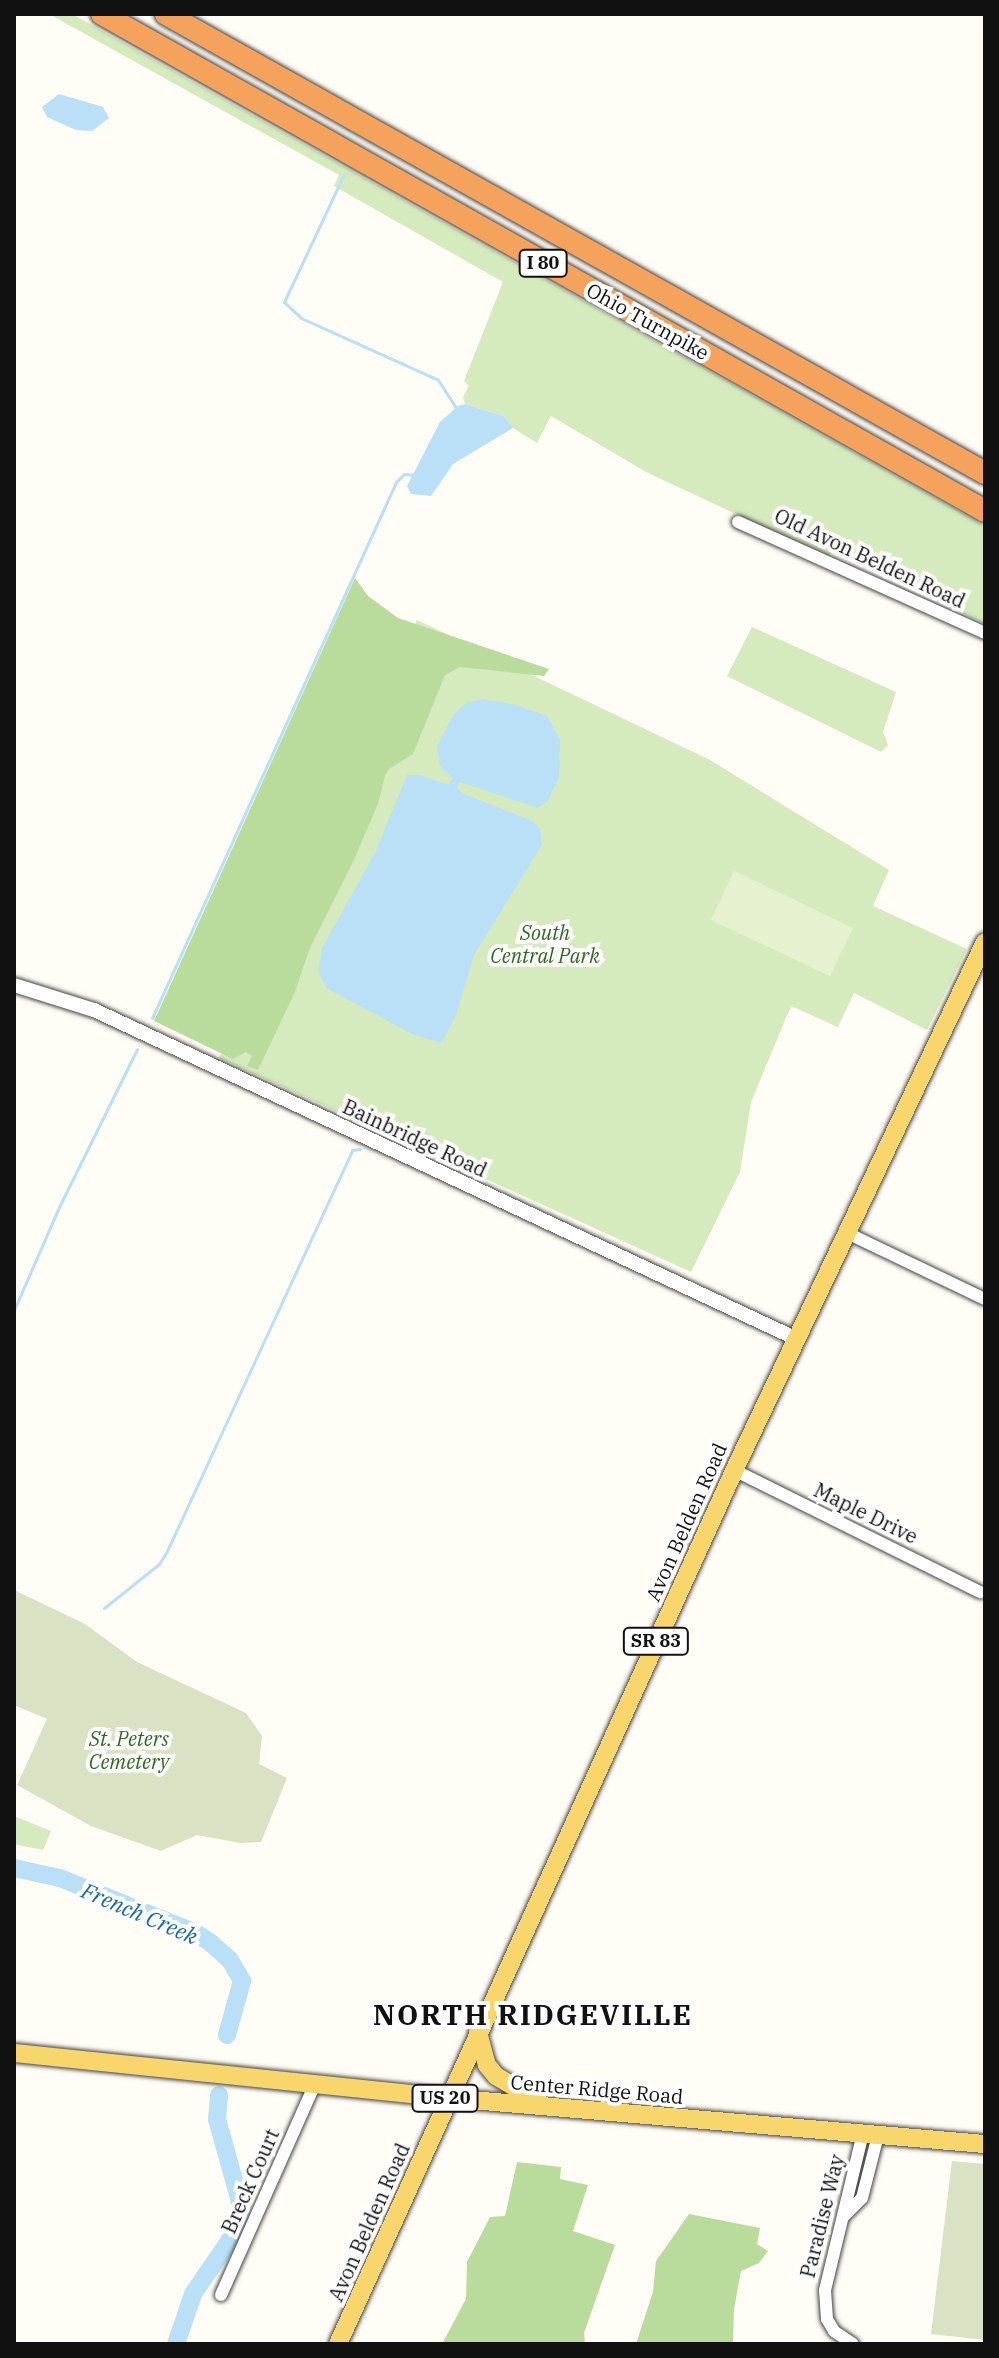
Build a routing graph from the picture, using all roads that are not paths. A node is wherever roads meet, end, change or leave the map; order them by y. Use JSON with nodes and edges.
{"nodes":[{"id":1,"x":102,"y":14,"type":"edge"},
{"id":2,"x":166,"y":14,"type":"edge"},
{"id":3,"x":985,"y":473,"type":"edge"},
{"id":4,"x":985,"y":511,"type":"edge"},
{"id":5,"x":738,"y":522,"type":"dead end"},
{"id":6,"x":985,"y":633,"type":"edge"},
{"id":7,"x":985,"y":942,"type":"edge"},
{"id":8,"x":14,"y":985,"type":"edge"},
{"id":9,"x":845,"y":1232,"type":"junction"},
{"id":10,"x":985,"y":1299,"type":"edge"},
{"id":11,"x":795,"y":1338,"type":"junction"},
{"id":12,"x":734,"y":1470,"type":"junction"},
{"id":13,"x":980,"y":1592,"type":"dead end"},
{"id":14,"x":478,"y":2032,"type":"junction"},
{"id":15,"x":14,"y":2053,"type":"edge"},
{"id":16,"x":315,"y":2084,"type":"junction"},
{"id":17,"x":448,"y":2098,"type":"junction"},
{"id":18,"x":551,"y":2107,"type":"junction"},
{"id":19,"x":870,"y":2134,"type":"junction"},
{"id":20,"x":985,"y":2144,"type":"edge"},
{"id":21,"x":221,"y":2295,"type":"dead end"},
{"id":22,"x":850,"y":2343,"type":"edge"},
{"id":23,"x":338,"y":2344,"type":"edge"}],
"edges":[{"from":1,"to":4,"type":"highway","name":"Ohio Turnpike","number":"I 80"},
{"from":2,"to":3,"type":"highway","name":"Ohio Turnpike","number":"I 80"},
{"from":5,"to":6,"type":"street","name":"Old Avon Belden Road"},
{"from":7,"to":9,"type":"main road","name":"Avon Belden Road","number":"SR 83"},
{"from":8,"to":11,"type":"street","name":"Bainbridge Road"},
{"from":9,"to":10,"type":"street"},
{"from":9,"to":11,"type":"main road","name":"Avon Belden Road","number":"SR 83"},
{"from":11,"to":12,"type":"main road","name":"Avon Belden Road","number":"SR 83"},
{"from":12,"to":13,"type":"street","name":"Maple Drive"},
{"from":12,"to":14,"type":"main road","name":"Avon Belden Road","number":"SR 83"},
{"from":14,"to":17,"type":"main road","name":"Avon Belden Road","number":"SR 83"},
{"from":14,"to":18,"type":"main road"},
{"from":15,"to":16,"type":"main road","name":"Center Ridge Road","number":"US 20"},
{"from":16,"to":17,"type":"main road","name":"Center Ridge Road","number":"US 20"},
{"from":16,"to":21,"type":"street","name":"Breck Court"},
{"from":17,"to":18,"type":"main road","name":"Center Ridge Road","number":"US 20"},
{"from":17,"to":23,"type":"main road","name":"Avon Belden Road","number":"SR 83"},
{"from":18,"to":19,"type":"main road","name":"Center Ridge Road","number":"US 20"},
{"from":19,"to":20,"type":"main road","name":"Center Ridge Road","number":"US 20"},
{"from":19,"to":22,"type":"street","name":"Paradise Way"}]}
